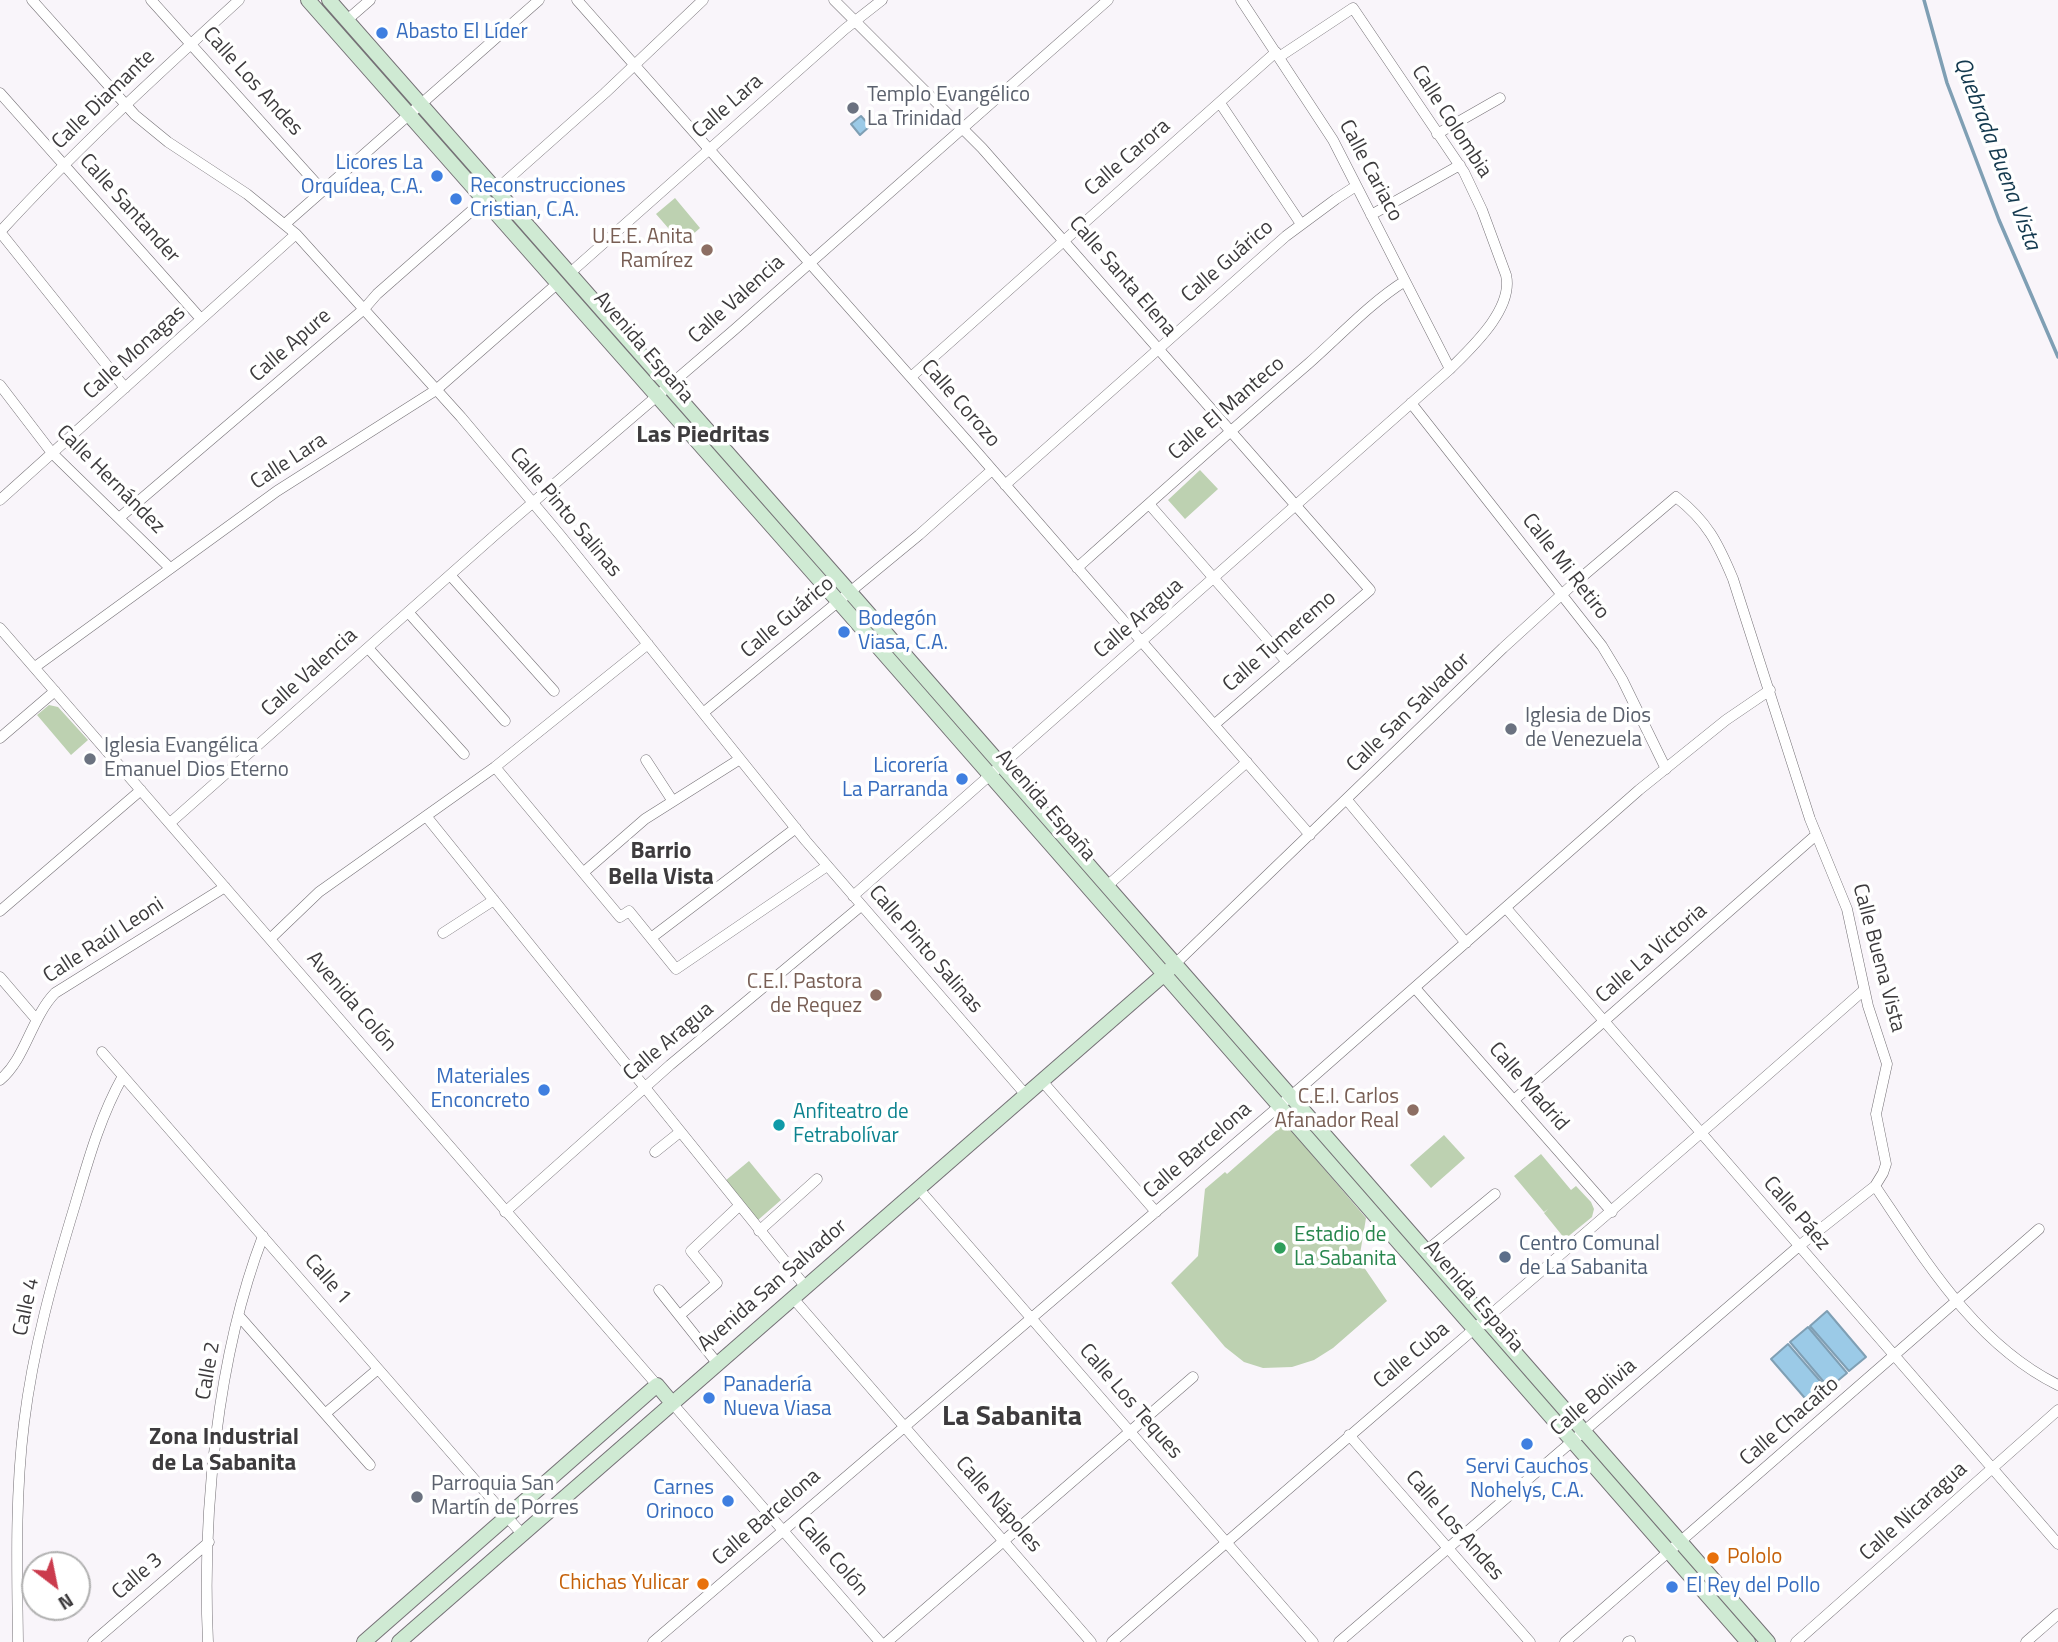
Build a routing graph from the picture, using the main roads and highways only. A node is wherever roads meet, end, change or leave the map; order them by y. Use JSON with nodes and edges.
{"nodes":[{"id":1,"x":308,"y":0,"type":"edge"},
{"id":2,"x":329,"y":0,"type":"edge"},
{"id":3,"x":1175,"y":964,"type":"junction"},
{"id":4,"x":1164,"y":974,"type":"junction"},
{"id":5,"x":672,"y":1403,"type":"junction"},
{"id":6,"x":364,"y":1642,"type":"edge"},
{"id":7,"x":399,"y":1642,"type":"edge"},
{"id":8,"x":1748,"y":1642,"type":"edge"},
{"id":9,"x":1768,"y":1642,"type":"edge"}],
"edges":[{"from":1,"to":4,"type":"main road","name":"Avenida España"},
{"from":2,"to":3,"type":"main road","name":"Avenida España"},
{"from":3,"to":4,"type":"main road","name":"Avenida San Salvador"},
{"from":3,"to":9,"type":"main road","name":"Avenida España"},
{"from":4,"to":5,"type":"main road","name":"Avenida San Salvador"},
{"from":4,"to":8,"type":"main road","name":"Avenida España"},
{"from":5,"to":6,"type":"main road","name":"Avenida Colón"},
{"from":5,"to":7,"type":"main road","name":"Avenida San Salvador"}]}
